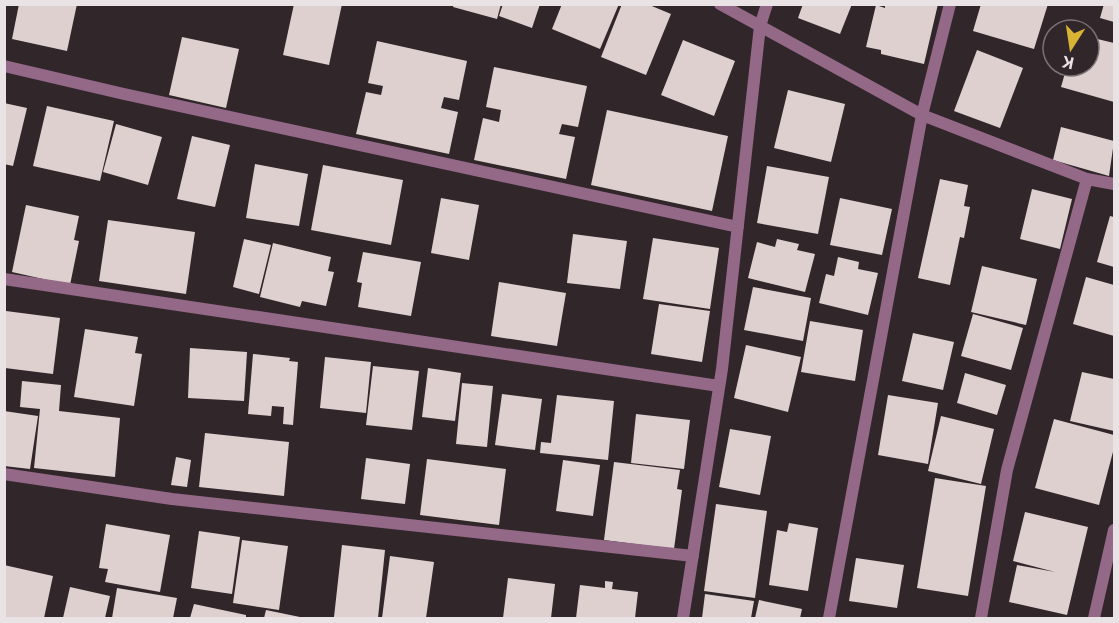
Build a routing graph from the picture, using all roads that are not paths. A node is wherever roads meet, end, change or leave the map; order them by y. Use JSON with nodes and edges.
{"nodes":[{"id":1,"x":720,"y":4,"type":"edge"},
{"id":2,"x":767,"y":4,"type":"edge"},
{"id":3,"x":950,"y":4,"type":"edge"},
{"id":4,"x":760,"y":26,"type":"junction"},
{"id":5,"x":4,"y":66,"type":"edge"},
{"id":6,"x":922,"y":115,"type":"junction"},
{"id":7,"x":1087,"y":178,"type":"junction"},
{"id":8,"x":1114,"y":181,"type":"edge"},
{"id":9,"x":738,"y":227,"type":"junction"},
{"id":10,"x":4,"y":279,"type":"edge"},
{"id":11,"x":719,"y":386,"type":"junction"},
{"id":12,"x":4,"y":474,"type":"edge"},
{"id":13,"x":1114,"y":530,"type":"edge"},
{"id":14,"x":693,"y":556,"type":"junction"},
{"id":15,"x":683,"y":618,"type":"edge"},
{"id":16,"x":830,"y":618,"type":"edge"},
{"id":17,"x":981,"y":618,"type":"edge"},
{"id":18,"x":1094,"y":618,"type":"edge"}],
"edges":[{"from":1,"to":4,"type":"street"},
{"from":2,"to":4,"type":"street"},
{"from":3,"to":6,"type":"street"},
{"from":4,"to":6,"type":"street"},
{"from":4,"to":9,"type":"street"},
{"from":5,"to":9,"type":"street"},
{"from":6,"to":7,"type":"street"},
{"from":6,"to":16,"type":"street"},
{"from":7,"to":8,"type":"street"},
{"from":7,"to":17,"type":"street"},
{"from":9,"to":11,"type":"street"},
{"from":10,"to":11,"type":"street"},
{"from":11,"to":14,"type":"street"},
{"from":12,"to":14,"type":"street"},
{"from":13,"to":18,"type":"street"},
{"from":14,"to":15,"type":"street"}]}
